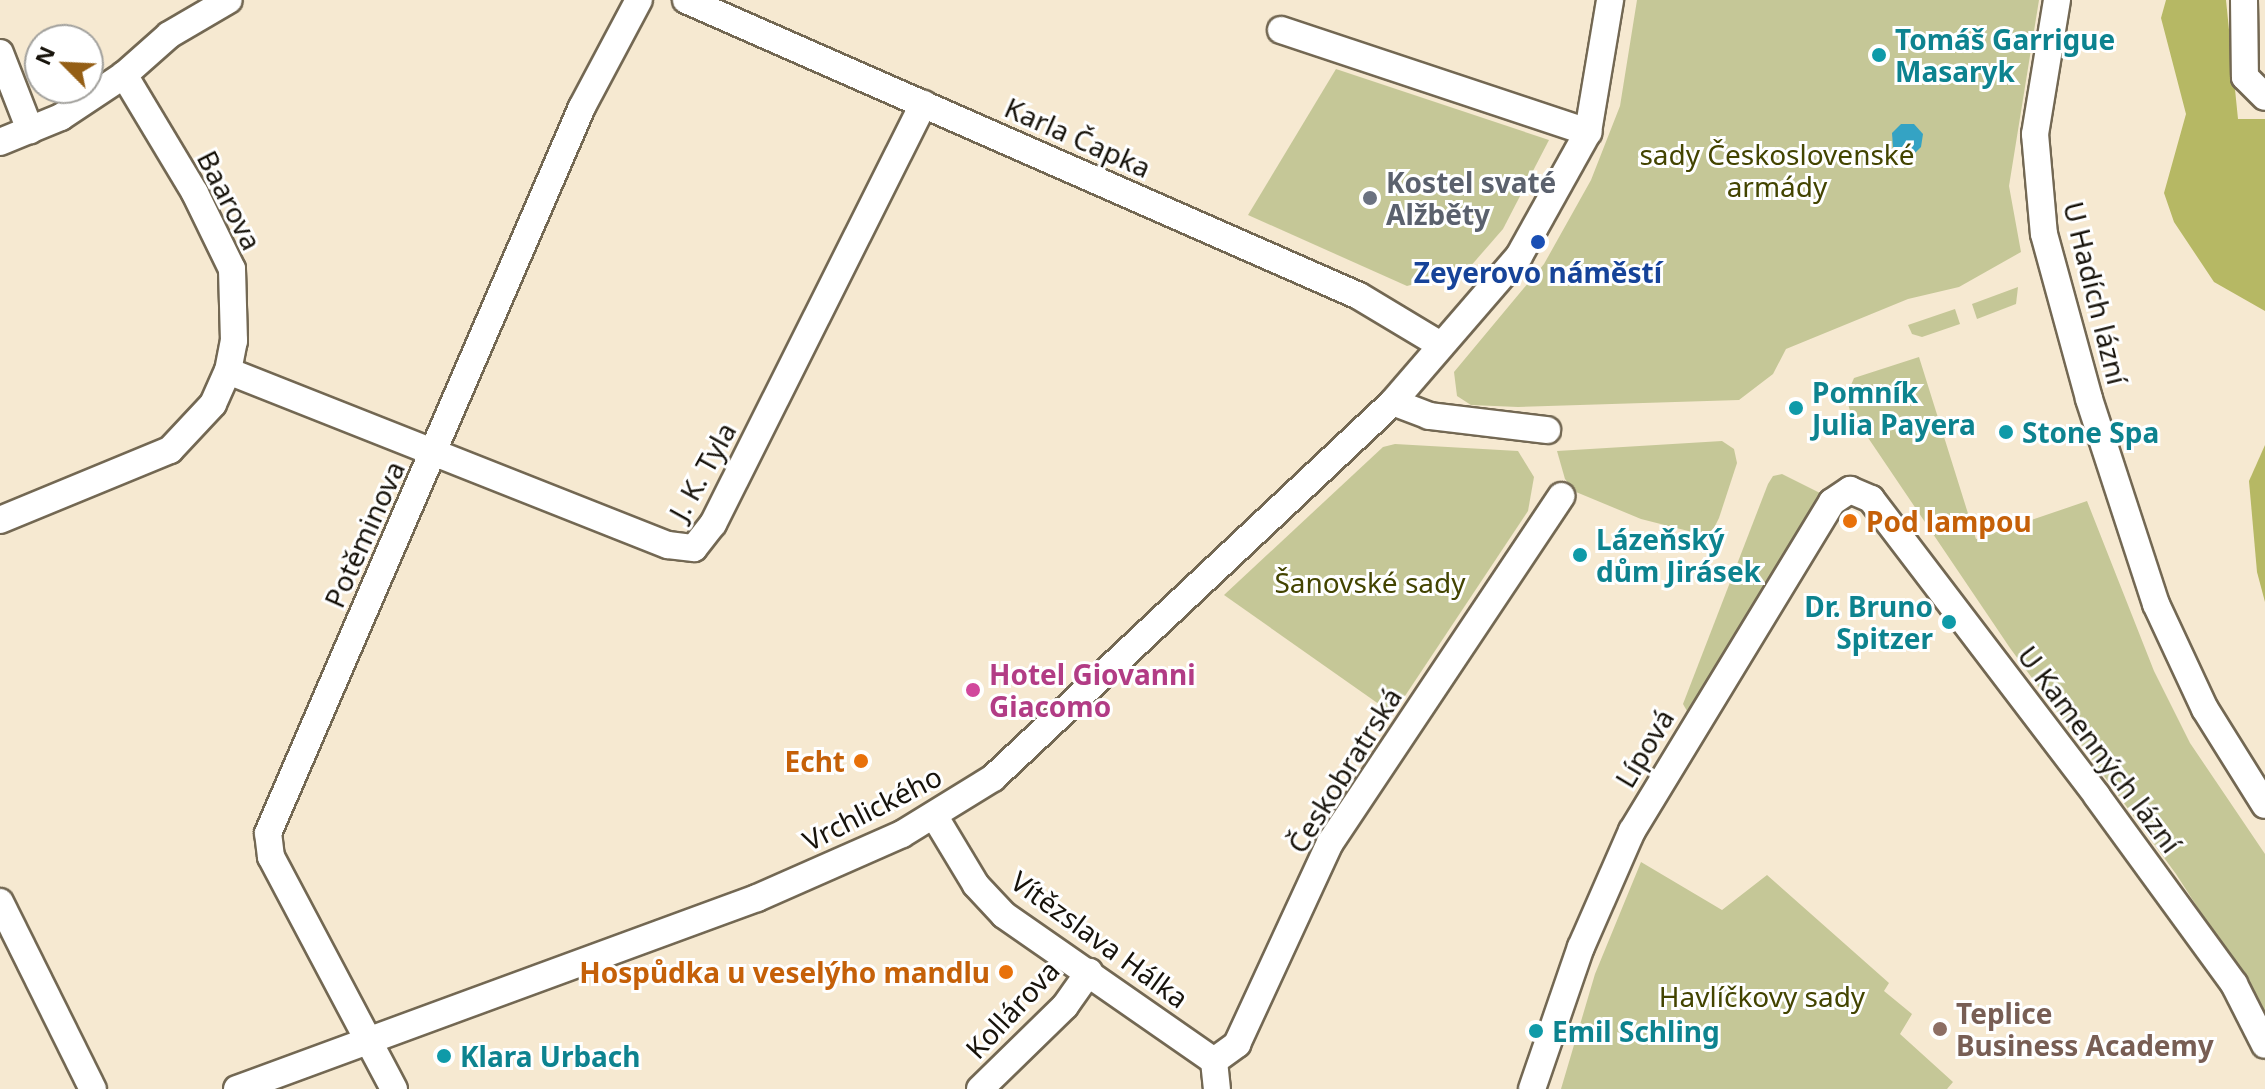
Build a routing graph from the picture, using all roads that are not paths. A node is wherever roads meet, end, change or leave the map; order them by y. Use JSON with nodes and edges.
{"nodes":[{"id":1,"x":229,"y":0,"type":"edge"},
{"id":2,"x":639,"y":0,"type":"edge"},
{"id":3,"x":686,"y":0,"type":"edge"},
{"id":4,"x":1610,"y":0,"type":"edge"},
{"id":5,"x":2057,"y":0,"type":"edge"},
{"id":6,"x":2244,"y":0,"type":"edge"},
{"id":7,"x":1281,"y":30,"type":"dead end"},
{"id":8,"x":0,"y":53,"type":"edge"},
{"id":9,"x":124,"y":75,"type":"junction"},
{"id":10,"x":2265,"y":97,"type":"edge"},
{"id":11,"x":923,"y":104,"type":"junction"},
{"id":12,"x":30,"y":130,"type":"junction"},
{"id":13,"x":1588,"y":132,"type":"junction"},
{"id":14,"x":0,"y":142,"type":"edge"},
{"id":15,"x":1439,"y":344,"type":"junction"},
{"id":16,"x":228,"y":371,"type":"junction"},
{"id":17,"x":1393,"y":402,"type":"junction"},
{"id":18,"x":1547,"y":430,"type":"dead end"},
{"id":19,"x":434,"y":453,"type":"junction"},
{"id":20,"x":1561,"y":496,"type":"dead end"},
{"id":21,"x":1871,"y":499,"type":"joint"},
{"id":22,"x":0,"y":520,"type":"edge"},
{"id":23,"x":2265,"y":805,"type":"edge"},
{"id":24,"x":935,"y":817,"type":"junction"},
{"id":25,"x":0,"y":902,"type":"edge"},
{"id":26,"x":1089,"y":972,"type":"junction"},
{"id":27,"x":368,"y":1042,"type":"junction"},
{"id":28,"x":2265,"y":1045,"type":"edge"},
{"id":29,"x":1214,"y":1061,"type":"junction"},
{"id":30,"x":93,"y":1089,"type":"edge"},
{"id":31,"x":237,"y":1089,"type":"edge"},
{"id":32,"x":394,"y":1089,"type":"edge"},
{"id":33,"x":980,"y":1089,"type":"edge"},
{"id":34,"x":1217,"y":1089,"type":"edge"},
{"id":35,"x":1532,"y":1089,"type":"edge"}],
"edges":[{"from":1,"to":9,"type":"street"},
{"from":2,"to":19,"type":"street","name":"Potěminova"},
{"from":3,"to":11,"type":"street","name":"Karla Čapka"},
{"from":4,"to":13,"type":"street","name":"Vrchlického"},
{"from":5,"to":23,"type":"street","name":"U Hadích lázní"},
{"from":6,"to":10,"type":"street"},
{"from":7,"to":13,"type":"street"},
{"from":8,"to":12,"type":"street"},
{"from":9,"to":12,"type":"street"},
{"from":9,"to":16,"type":"street","name":"Baarova"},
{"from":11,"to":15,"type":"street","name":"Karla Čapka"},
{"from":11,"to":19,"type":"street","name":"J. K. Tyla"},
{"from":12,"to":14,"type":"street"},
{"from":13,"to":15,"type":"street","name":"Vrchlického"},
{"from":15,"to":17,"type":"street","name":"Vrchlického"},
{"from":16,"to":19,"type":"street","name":"J. K. Tyla"},
{"from":16,"to":22,"type":"street","name":"Baarova"},
{"from":17,"to":18,"type":"street"},
{"from":17,"to":24,"type":"street","name":"Vrchlického"},
{"from":19,"to":27,"type":"street","name":"Potěminova"},
{"from":20,"to":29,"type":"street","name":"Českobratrská"},
{"from":21,"to":28,"type":"street","name":"U Kamenných lázní"},
{"from":21,"to":35,"type":"street","name":"Lípová"},
{"from":24,"to":26,"type":"street","name":"Vítězslava Hálka"},
{"from":24,"to":27,"type":"street","name":"Vrchlického"},
{"from":25,"to":30,"type":"street"},
{"from":26,"to":29,"type":"street","name":"Vítězslava Hálka"},
{"from":26,"to":33,"type":"street","name":"Kollárova"},
{"from":27,"to":31,"type":"street","name":"Vrchlického"},
{"from":27,"to":32,"type":"street","name":"Potěminova"},
{"from":29,"to":34,"type":"street"}]}
